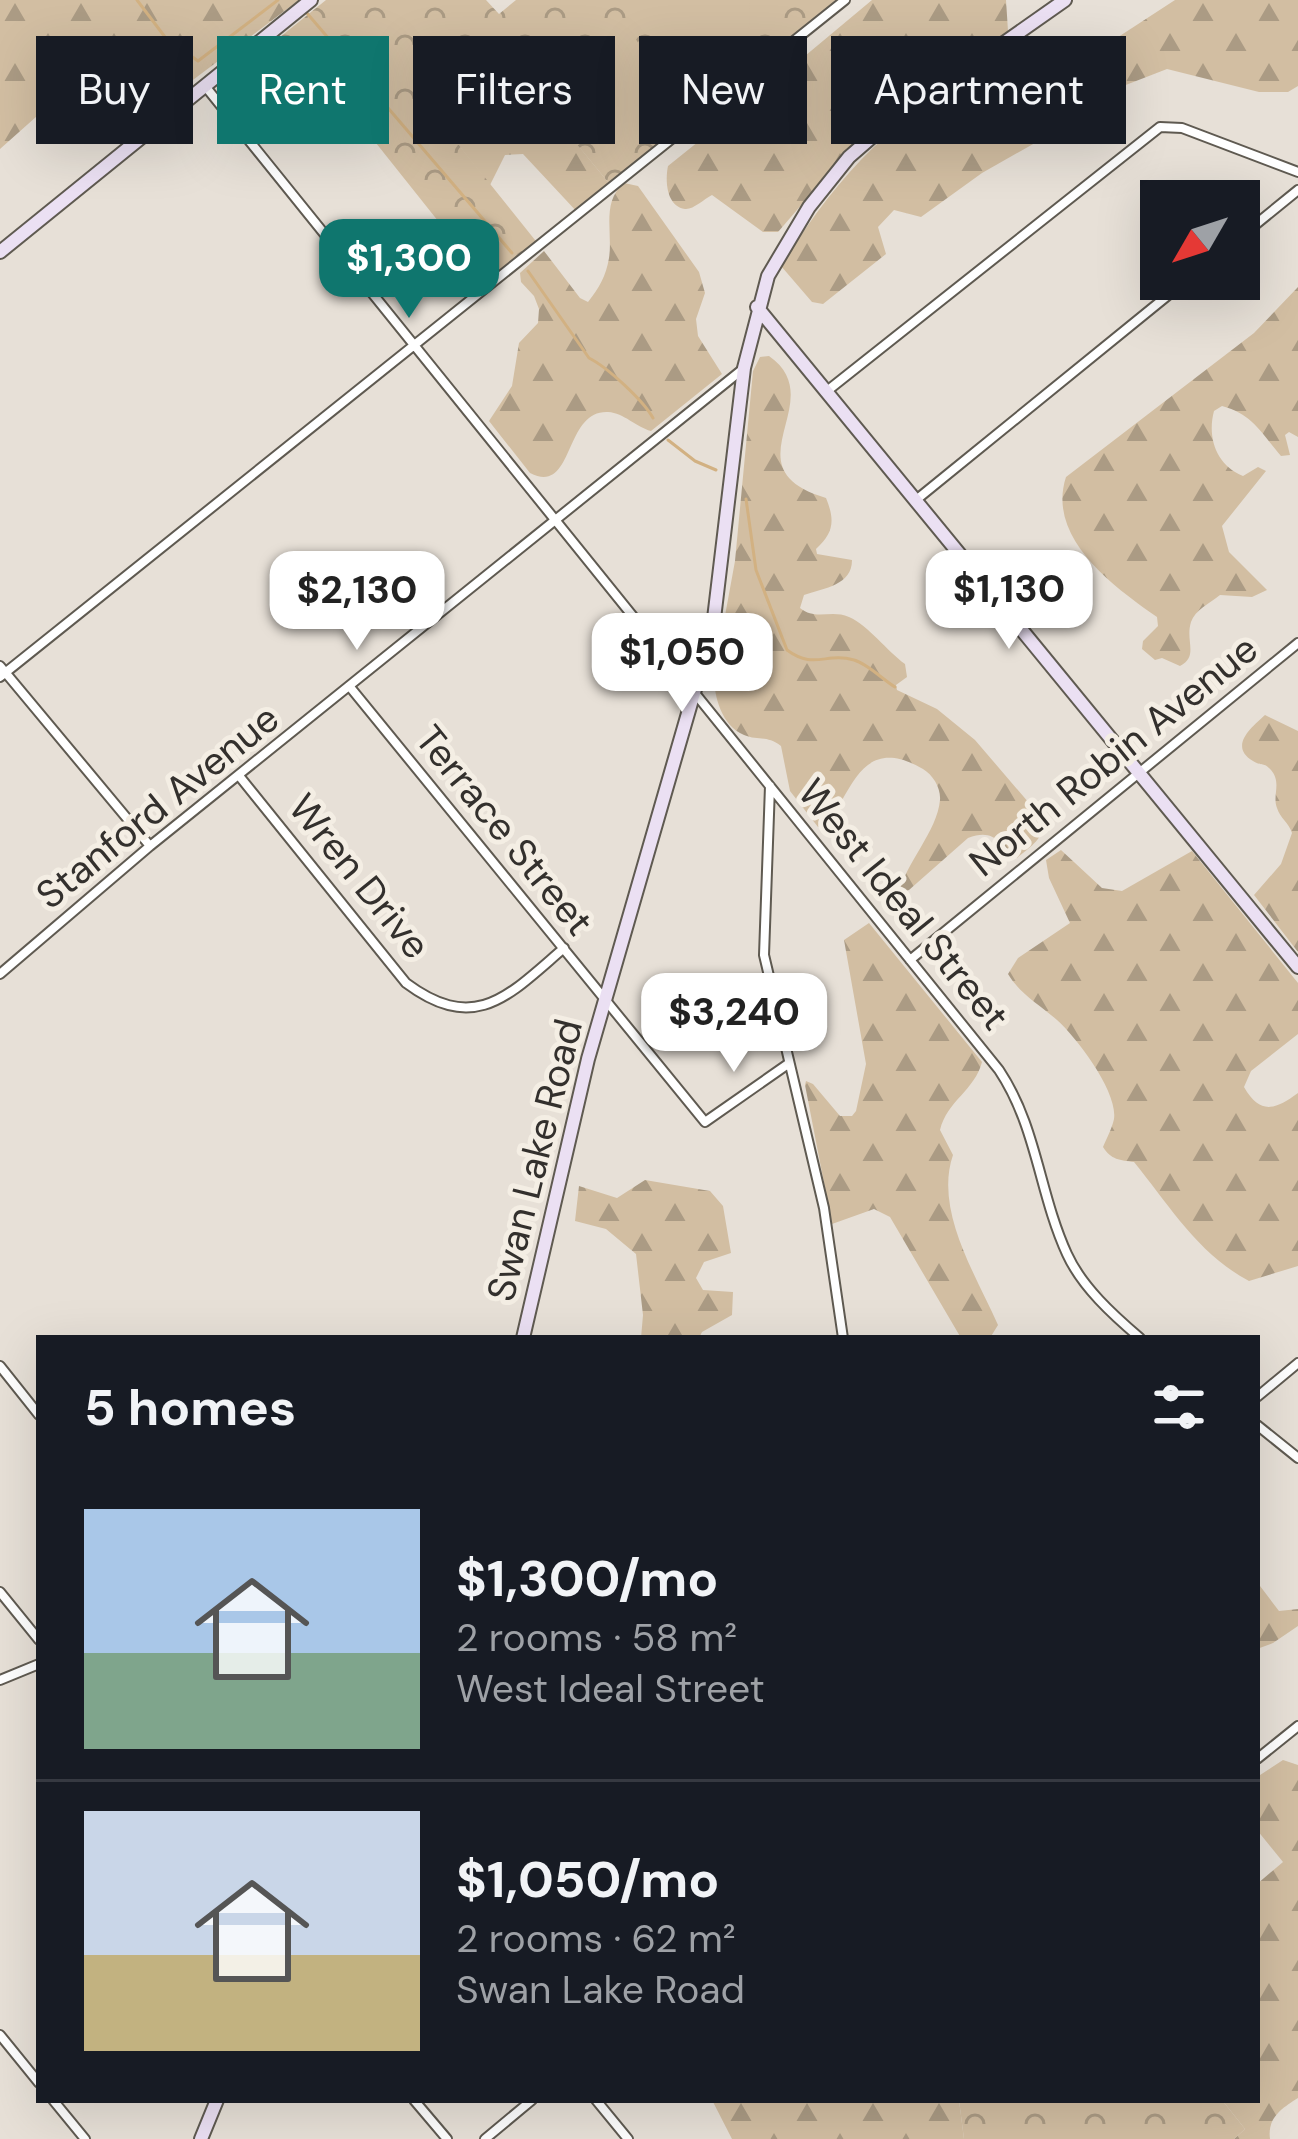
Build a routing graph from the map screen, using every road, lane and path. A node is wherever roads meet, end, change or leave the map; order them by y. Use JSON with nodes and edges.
{"nodes":[{"id":1,"x":845,"y":0,"type":"edge"},
{"id":2,"x":1065,"y":0,"type":"edge"},
{"id":3,"x":305,"y":5,"type":"edge"},
{"id":4,"x":205,"y":86,"type":"junction"},
{"id":5,"x":1298,"y":172,"type":"edge"},
{"id":6,"x":1298,"y":190,"type":"edge"},
{"id":7,"x":1260,"y":221,"type":"edge"},
{"id":8,"x":0,"y":252,"type":"edge"},
{"id":9,"x":1162,"y":300,"type":"edge"},
{"id":10,"x":757,"y":307,"type":"junction"},
{"id":11,"x":412,"y":346,"type":"junction"},
{"id":12,"x":744,"y":368,"type":"junction"},
{"id":13,"x":827,"y":391,"type":"junction"},
{"id":14,"x":916,"y":500,"type":"junction"},
{"id":15,"x":552,"y":519,"type":"junction"},
{"id":16,"x":1298,"y":643,"type":"edge"},
{"id":17,"x":2,"y":672,"type":"edge"},
{"id":18,"x":350,"y":687,"type":"junction"},
{"id":19,"x":694,"y":696,"type":"junction"},
{"id":20,"x":1138,"y":772,"type":"junction"},
{"id":21,"x":240,"y":777,"type":"junction"},
{"id":22,"x":770,"y":784,"type":"junction"},
{"id":23,"x":150,"y":846,"type":"junction"},
{"id":24,"x":564,"y":948,"type":"junction"},
{"id":25,"x":910,"y":960,"type":"junction"},
{"id":26,"x":1298,"y":967,"type":"edge"},
{"id":27,"x":0,"y":974,"type":"edge"},
{"id":28,"x":604,"y":1001,"type":"junction"},
{"id":29,"x":788,"y":1064,"type":"junction"},
{"id":30,"x":524,"y":1335,"type":"edge"},
{"id":31,"x":843,"y":1335,"type":"edge"},
{"id":32,"x":1137,"y":1335,"type":"edge"},
{"id":33,"x":1298,"y":1363,"type":"edge"},
{"id":34,"x":0,"y":1366,"type":"edge"},
{"id":35,"x":1260,"y":1395,"type":"edge"},
{"id":36,"x":36,"y":1411,"type":"edge"},
{"id":37,"x":1260,"y":1426,"type":"edge"},
{"id":38,"x":1298,"y":1458,"type":"edge"},
{"id":39,"x":0,"y":1592,"type":"edge"},
{"id":40,"x":36,"y":1636,"type":"edge"},
{"id":41,"x":36,"y":1665,"type":"edge"},
{"id":42,"x":0,"y":1681,"type":"edge"},
{"id":43,"x":1298,"y":1726,"type":"edge"},
{"id":44,"x":1260,"y":1757,"type":"edge"},
{"id":45,"x":0,"y":2035,"type":"edge"},
{"id":46,"x":36,"y":2079,"type":"edge"},
{"id":47,"x":55,"y":2103,"type":"edge"},
{"id":48,"x":217,"y":2103,"type":"edge"},
{"id":49,"x":417,"y":2103,"type":"edge"},
{"id":50,"x":528,"y":2103,"type":"edge"},
{"id":51,"x":598,"y":2103,"type":"edge"},
{"id":52,"x":85,"y":2139,"type":"edge"},
{"id":53,"x":201,"y":2139,"type":"edge"},
{"id":54,"x":447,"y":2139,"type":"edge"},
{"id":55,"x":485,"y":2139,"type":"edge"},
{"id":56,"x":628,"y":2139,"type":"edge"}],
"edges":[{"from":1,"to":11,"type":"street"},
{"from":2,"to":10,"type":"street","name":"Swan Lake Road"},
{"from":3,"to":4,"type":"street"},
{"from":4,"to":8,"type":"street"},
{"from":4,"to":11,"type":"street","name":"West Ideal Street"},
{"from":5,"to":13,"type":"street"},
{"from":6,"to":7,"type":"street"},
{"from":9,"to":14,"type":"street"},
{"from":10,"to":12,"type":"street","name":"Swan Lake Road"},
{"from":10,"to":13,"type":"street"},
{"from":11,"to":15,"type":"street","name":"West Ideal Street"},
{"from":11,"to":17,"type":"street"},
{"from":12,"to":15,"type":"street","name":"Stanford Avenue"},
{"from":12,"to":19,"type":"street","name":"Swan Lake Road"},
{"from":13,"to":14,"type":"street"},
{"from":14,"to":20,"type":"street"},
{"from":15,"to":18,"type":"street","name":"Stanford Avenue"},
{"from":15,"to":19,"type":"street","name":"West Ideal Street"},
{"from":16,"to":20,"type":"street","name":"North Robin Avenue"},
{"from":17,"to":23,"type":"street"},
{"from":18,"to":21,"type":"street","name":"Stanford Avenue"},
{"from":18,"to":24,"type":"street","name":"Terrace Street"},
{"from":19,"to":22,"type":"street","name":"West Ideal Street"},
{"from":19,"to":28,"type":"street","name":"Swan Lake Road"},
{"from":20,"to":25,"type":"street","name":"North Robin Avenue"},
{"from":20,"to":26,"type":"street"},
{"from":21,"to":23,"type":"street","name":"Stanford Avenue"},
{"from":21,"to":24,"type":"street","name":"Wren Drive"},
{"from":22,"to":25,"type":"street","name":"West Ideal Street"},
{"from":22,"to":29,"type":"street"},
{"from":23,"to":27,"type":"street","name":"Stanford Avenue"},
{"from":24,"to":28,"type":"street","name":"Terrace Street"},
{"from":25,"to":32,"type":"street","name":"West Ideal Street"},
{"from":28,"to":29,"type":"street","name":"Terrace Street"},
{"from":28,"to":30,"type":"street","name":"Swan Lake Road"},
{"from":29,"to":31,"type":"street"},
{"from":33,"to":35,"type":"street"},
{"from":34,"to":36,"type":"street"},
{"from":37,"to":38,"type":"street"},
{"from":39,"to":40,"type":"street"},
{"from":41,"to":42,"type":"street"},
{"from":43,"to":44,"type":"street"},
{"from":45,"to":46,"type":"street"},
{"from":47,"to":52,"type":"street"},
{"from":48,"to":53,"type":"street"},
{"from":49,"to":54,"type":"street"},
{"from":50,"to":55,"type":"street"},
{"from":51,"to":56,"type":"street"}]}
